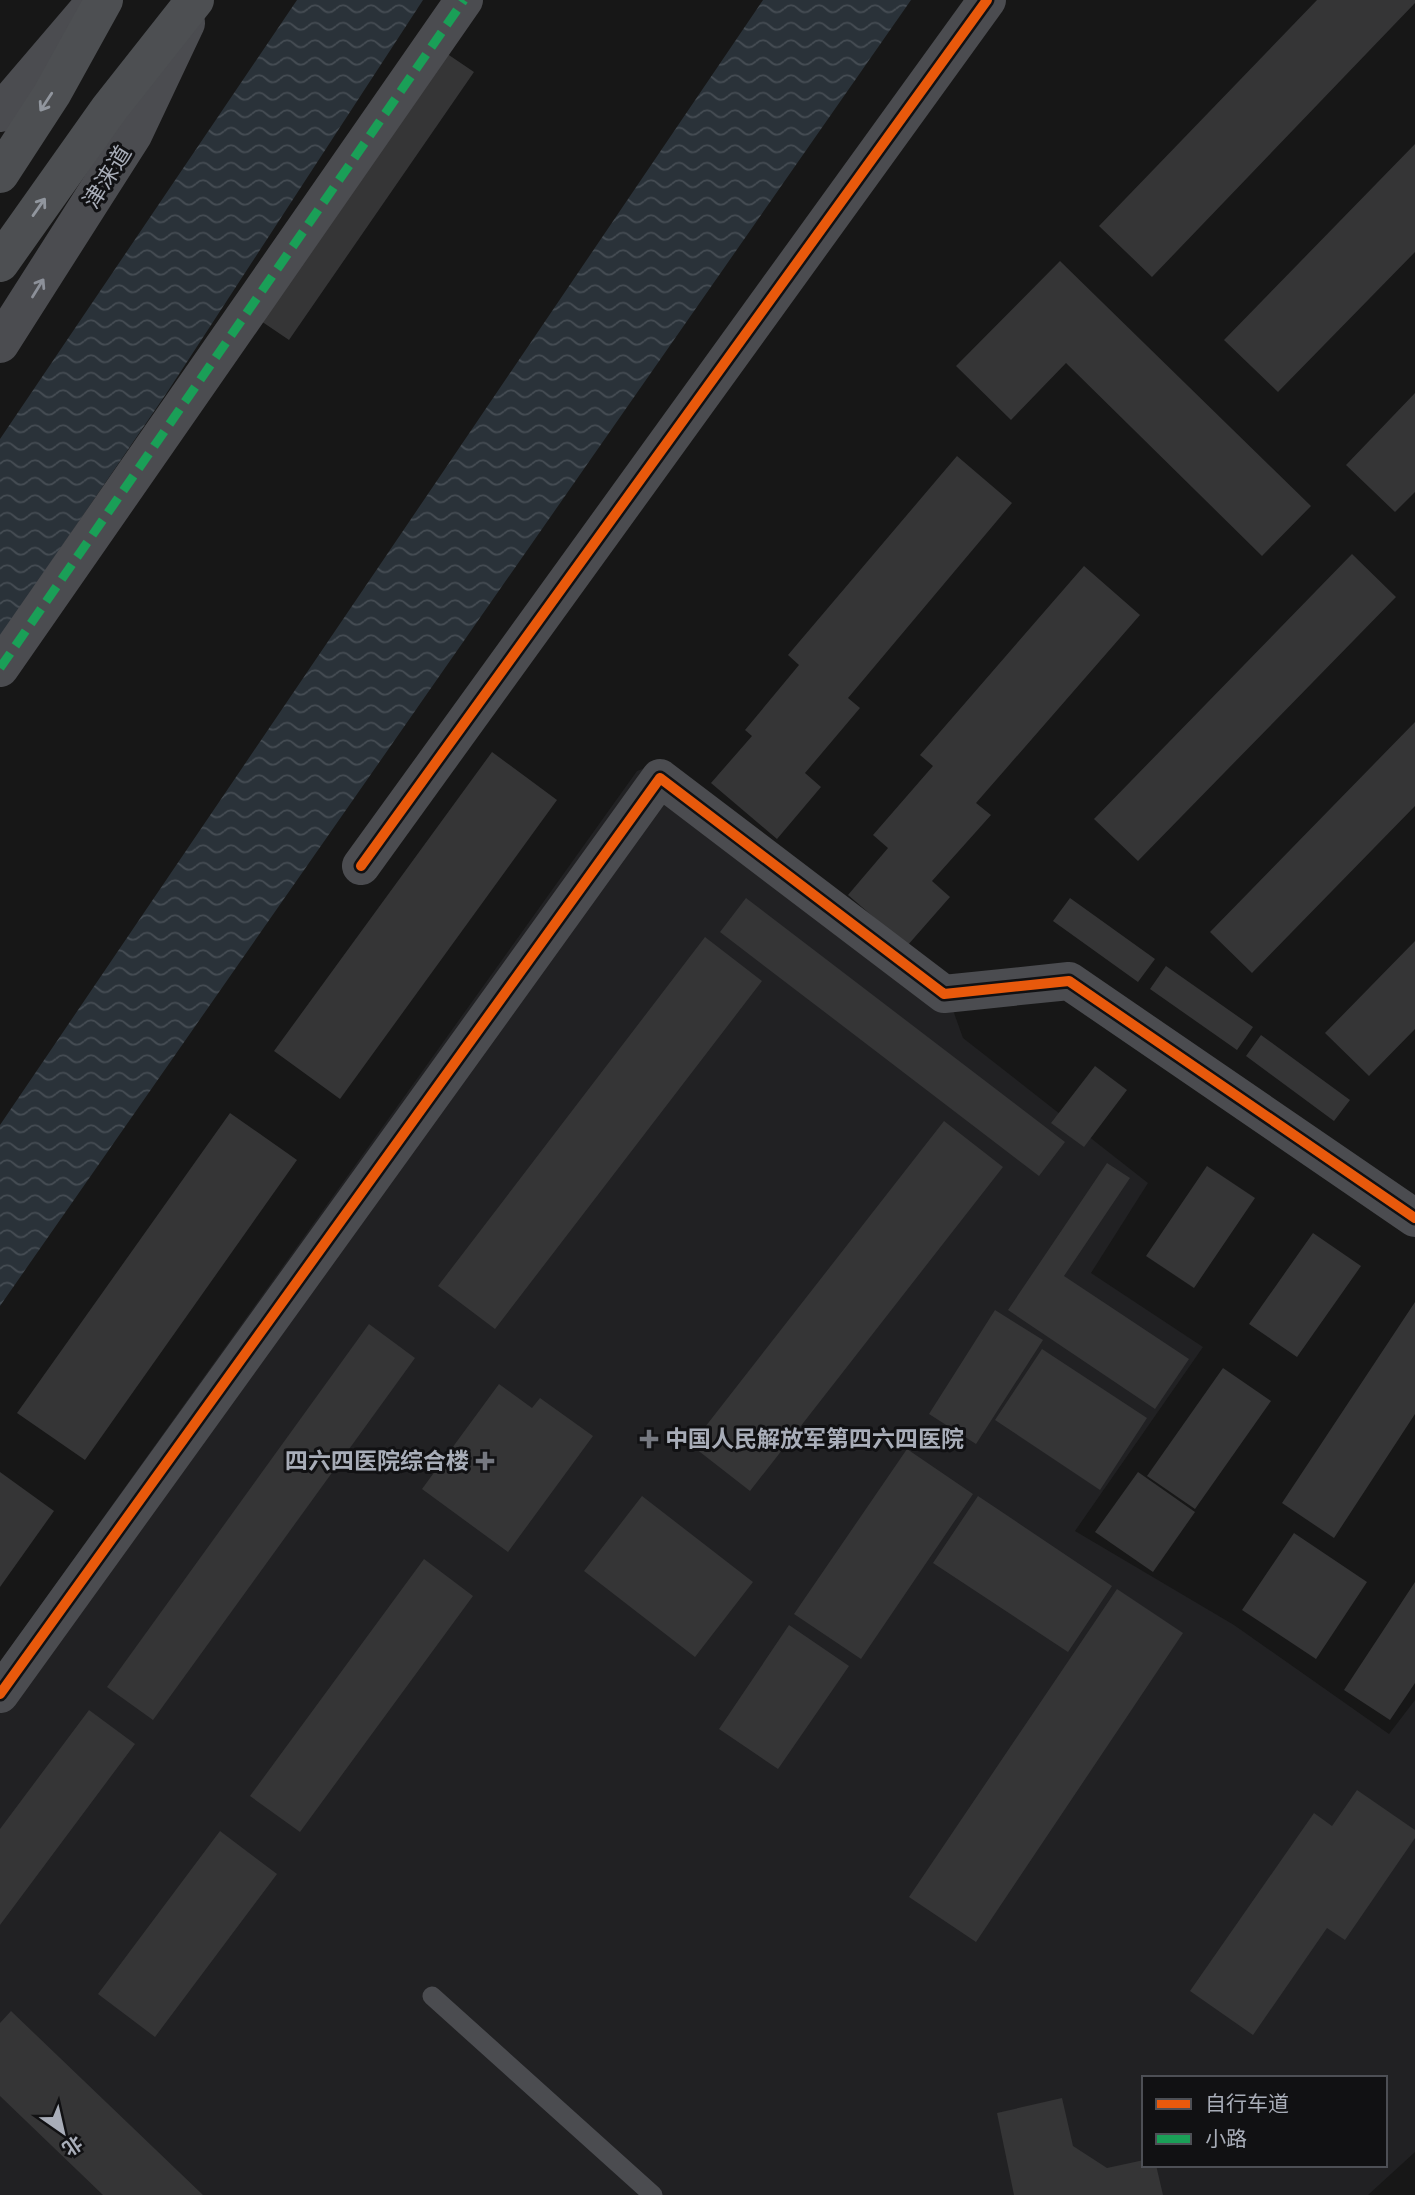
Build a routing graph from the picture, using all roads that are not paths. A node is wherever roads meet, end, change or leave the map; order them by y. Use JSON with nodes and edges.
{"nodes":[{"id":1,"x":96,"y":0,"type":"edge"},
{"id":2,"x":104,"y":0,"type":"edge"},
{"id":3,"x":196,"y":0,"type":"edge"},
{"id":4,"x":986,"y":0,"type":"edge"},
{"id":5,"x":479,"y":1,"type":"edge"},
{"id":6,"x":0,"y":113,"type":"edge"},
{"id":7,"x":0,"y":174,"type":"edge"},
{"id":8,"x":0,"y":263,"type":"edge"},
{"id":9,"x":0,"y":344,"type":"edge"},
{"id":10,"x":0,"y":668,"type":"edge"},
{"id":11,"x":361,"y":866,"type":"dead end"},
{"id":12,"x":1415,"y":1217,"type":"edge"},
{"id":13,"x":0,"y":1694,"type":"edge"},
{"id":14,"x":432,"y":1996,"type":"dead end"},
{"id":15,"x":653,"y":2195,"type":"edge"}],
"edges":[{"from":1,"to":6,"type":"street"},
{"from":2,"to":7,"type":"main road","one_way":true},
{"from":8,"to":3,"type":"main road","name":"津涞道","one_way":true},
{"from":9,"to":3,"type":"street","name":"津涞道","one_way":true},
{"from":4,"to":11,"type":"street"},
{"from":5,"to":10,"type":"street"},
{"from":12,"to":13,"type":"street"},
{"from":14,"to":15,"type":"lane"}]}
